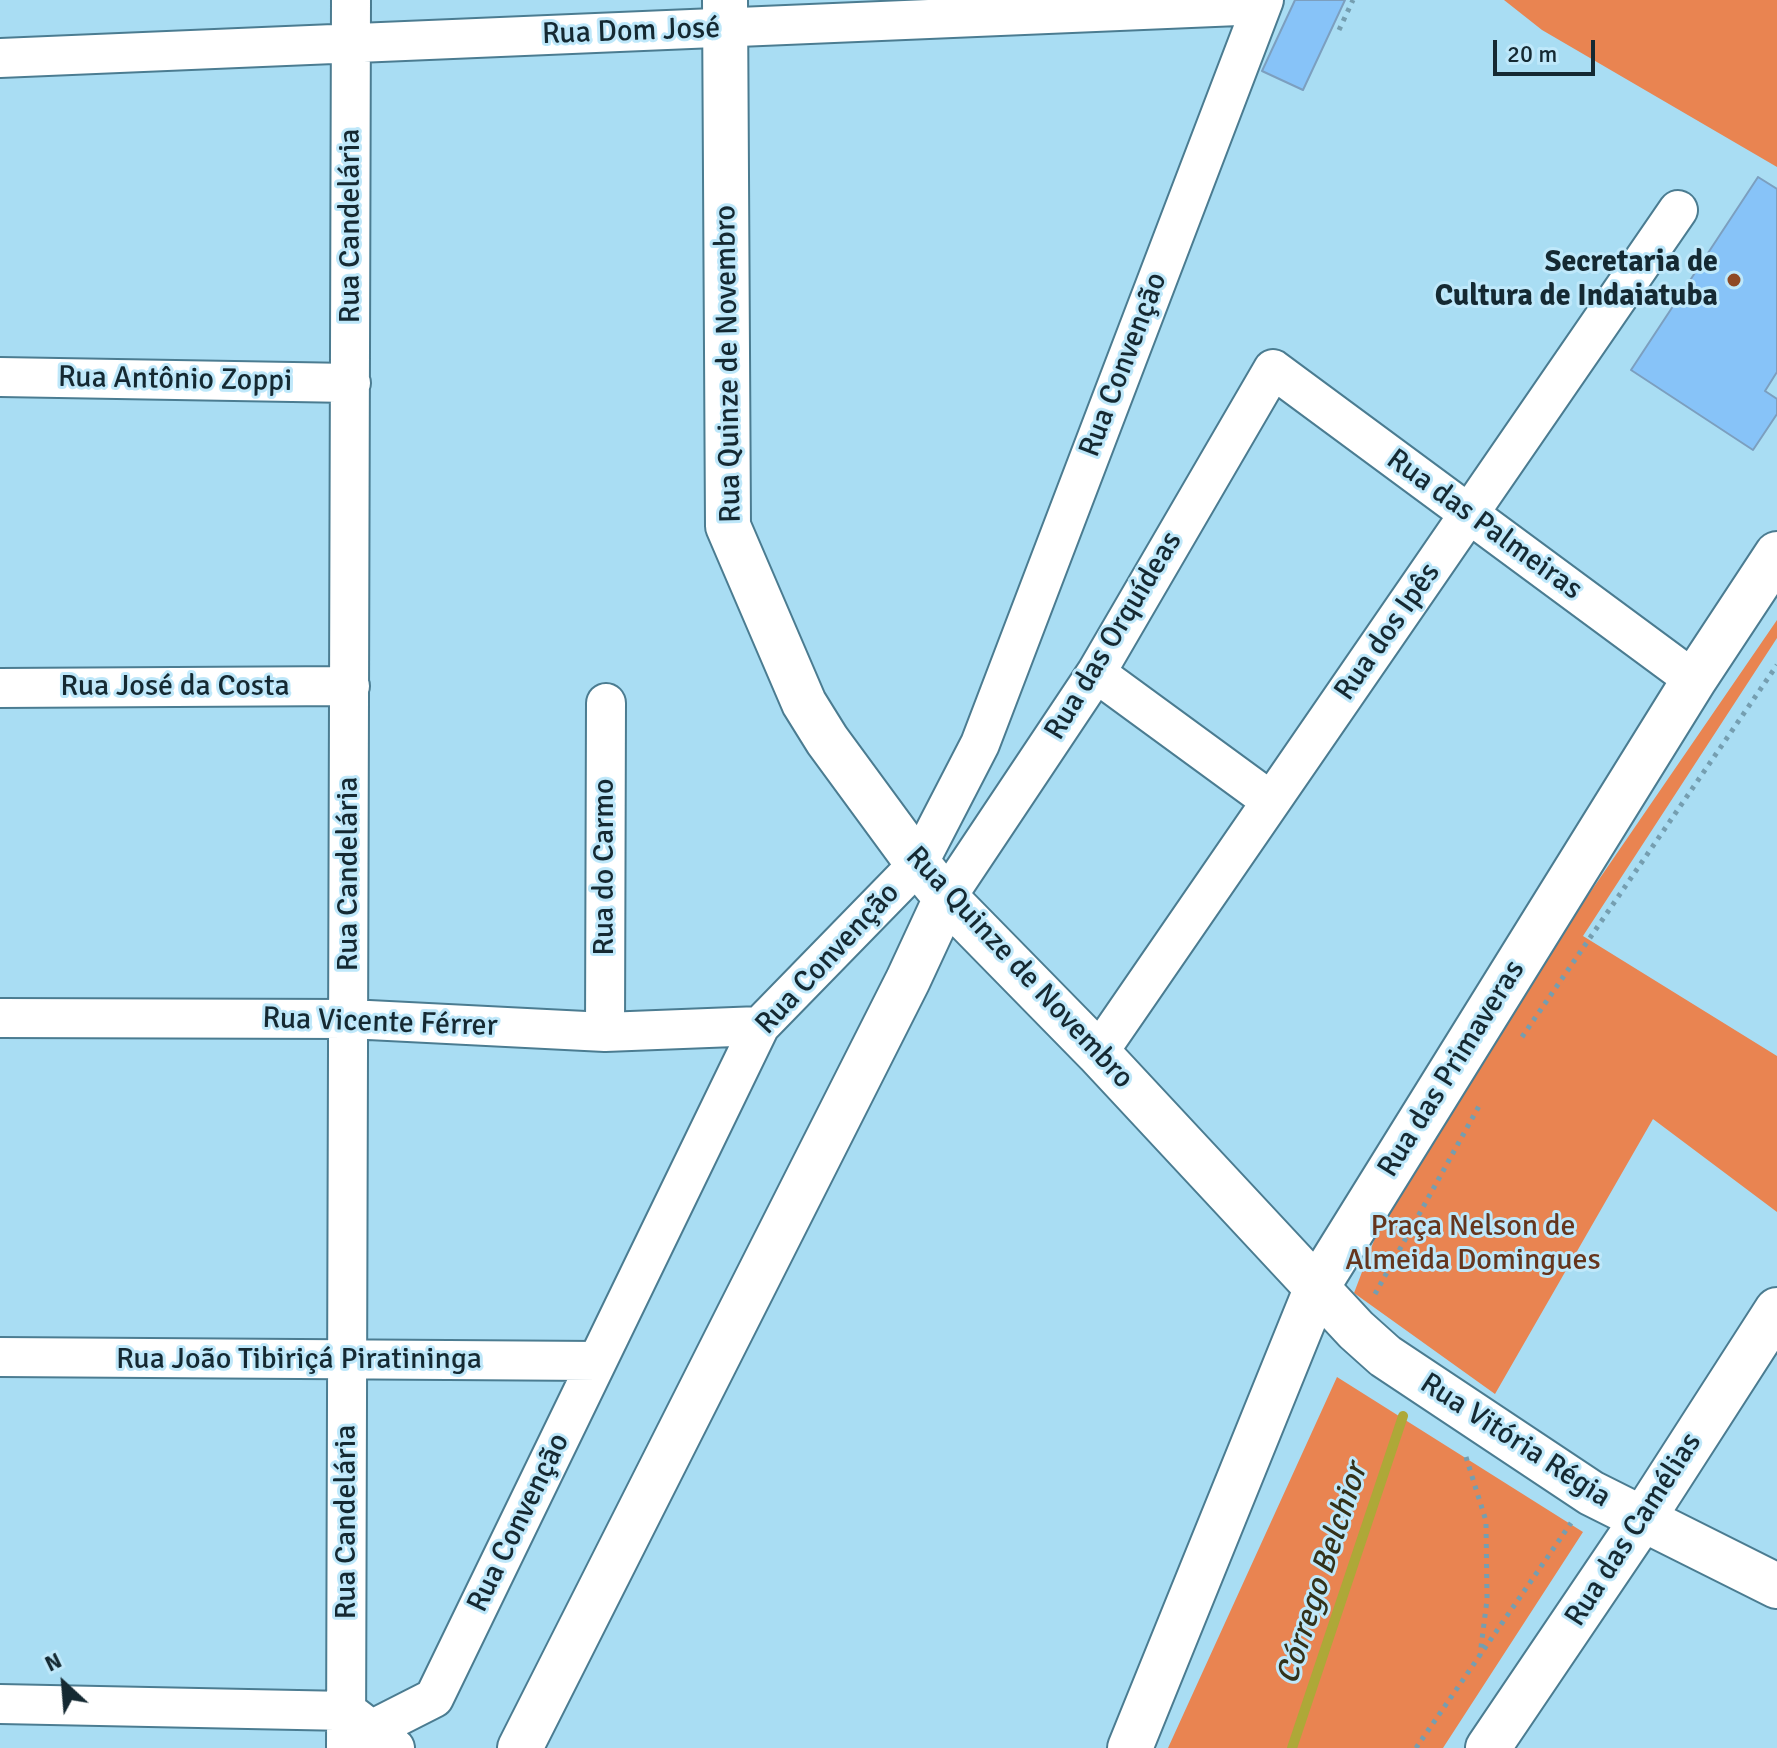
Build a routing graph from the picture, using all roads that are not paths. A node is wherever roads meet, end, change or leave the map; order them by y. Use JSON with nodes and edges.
{"nodes":[{"id":1,"x":351,"y":0,"type":"edge"},
{"id":2,"x":1262,"y":2,"type":"edge"},
{"id":3,"x":725,"y":14,"type":"edge"},
{"id":4,"x":351,"y":43,"type":"junction"},
{"id":5,"x":0,"y":58,"type":"edge"},
{"id":6,"x":1678,"y":210,"type":"dead end"},
{"id":7,"x":1273,"y":369,"type":"joint"},
{"id":8,"x":0,"y":377,"type":"edge"},
{"id":9,"x":351,"y":383,"type":"junction"},
{"id":10,"x":1469,"y":514,"type":"junction"},
{"id":11,"x":1777,"y":554,"type":"edge"},
{"id":12,"x":1096,"y":673,"type":"junction"},
{"id":13,"x":1694,"y":680,"type":"junction"},
{"id":14,"x":350,"y":686,"type":"junction"},
{"id":15,"x":0,"y":688,"type":"edge"},
{"id":16,"x":606,"y":703,"type":"dead end"},
{"id":17,"x":1271,"y":801,"type":"junction"},
{"id":18,"x":918,"y":864,"type":"junction"},
{"id":19,"x":946,"y":898,"type":"junction"},
{"id":20,"x":0,"y":1018,"type":"edge"},
{"id":21,"x":349,"y":1019,"type":"junction"},
{"id":22,"x":760,"y":1026,"type":"junction"},
{"id":23,"x":605,"y":1032,"type":"junction"},
{"id":24,"x":1098,"y":1053,"type":"junction"},
{"id":25,"x":1317,"y":1287,"type":"junction"},
{"id":26,"x":1777,"y":1310,"type":"edge"},
{"id":27,"x":0,"y":1357,"type":"edge"},
{"id":28,"x":348,"y":1361,"type":"junction"},
{"id":29,"x":597,"y":1361,"type":"junction"},
{"id":30,"x":1642,"y":1520,"type":"junction"},
{"id":31,"x":1777,"y":1586,"type":"edge"},
{"id":32,"x":0,"y":1704,"type":"edge"},
{"id":33,"x":364,"y":1734,"type":"edge"},
{"id":34,"x":520,"y":1748,"type":"edge"},
{"id":35,"x":1130,"y":1748,"type":"edge"},
{"id":36,"x":1488,"y":1748,"type":"edge"}],
"edges":[{"from":1,"to":4,"type":"street","name":"Rua Candelária"},
{"from":2,"to":3,"type":"street","name":"Rua Dom José"},
{"from":2,"to":18,"type":"street","name":"Rua Convenção"},
{"from":3,"to":4,"type":"street","name":"Rua Dom José"},
{"from":3,"to":18,"type":"main road","name":"Rua Quinze de Novembro"},
{"from":4,"to":5,"type":"street","name":"Rua Dom José"},
{"from":4,"to":9,"type":"street","name":"Rua Candelária"},
{"from":6,"to":10,"type":"street","name":"Rua dos Ipês"},
{"from":7,"to":10,"type":"street","name":"Rua das Palmeiras"},
{"from":7,"to":12,"type":"street","name":"Rua das Orquídeas"},
{"from":8,"to":9,"type":"street","name":"Rua Antônio Zoppi"},
{"from":9,"to":14,"type":"street","name":"Rua Candelária"},
{"from":10,"to":13,"type":"street","name":"Rua das Palmeiras"},
{"from":10,"to":17,"type":"street","name":"Rua dos Ipês"},
{"from":11,"to":13,"type":"main road","name":"Rua das Primaveras"},
{"from":12,"to":17,"type":"street"},
{"from":12,"to":19,"type":"street","name":"Rua das Orquídeas"},
{"from":13,"to":25,"type":"main road","name":"Rua das Primaveras"},
{"from":14,"to":15,"type":"street","name":"Rua José da Costa"},
{"from":14,"to":21,"type":"street","name":"Rua Candelária"},
{"from":16,"to":23,"type":"street","name":"Rua do Carmo"},
{"from":17,"to":24,"type":"street","name":"Rua dos Ipês"},
{"from":18,"to":19,"type":"main road","name":"Rua Quinze de Novembro"},
{"from":18,"to":22,"type":"street","name":"Rua Convenção"},
{"from":19,"to":24,"type":"main road","name":"Rua Quinze de Novembro"},
{"from":19,"to":34,"type":"main road"},
{"from":20,"to":21,"type":"street","name":"Rua Vicente Férrer"},
{"from":21,"to":23,"type":"street","name":"Rua Vicente Férrer"},
{"from":21,"to":28,"type":"street","name":"Rua Candelária"},
{"from":22,"to":23,"type":"street","name":"Rua Vicente Férrer"},
{"from":22,"to":29,"type":"street","name":"Rua Convenção"},
{"from":24,"to":25,"type":"main road","name":"Rua Quinze de Novembro"},
{"from":25,"to":30,"type":"main road","name":"Rua Vitória Régia"},
{"from":25,"to":35,"type":"main road","name":"Rua das Primaveras"},
{"from":26,"to":30,"type":"main road","name":"Rua das Camélias"},
{"from":27,"to":28,"type":"street","name":"Rua João Tibiriçá Piratininga"},
{"from":28,"to":29,"type":"street","name":"Rua João Tibiriçá Piratininga"},
{"from":28,"to":33,"type":"street","name":"Rua Candelária"},
{"from":29,"to":33,"type":"street","name":"Rua Convenção"},
{"from":30,"to":31,"type":"main road","name":"Rua Vitória Régia"},
{"from":30,"to":36,"type":"main road","name":"Rua das Camélias"},
{"from":32,"to":33,"type":"street"}]}
